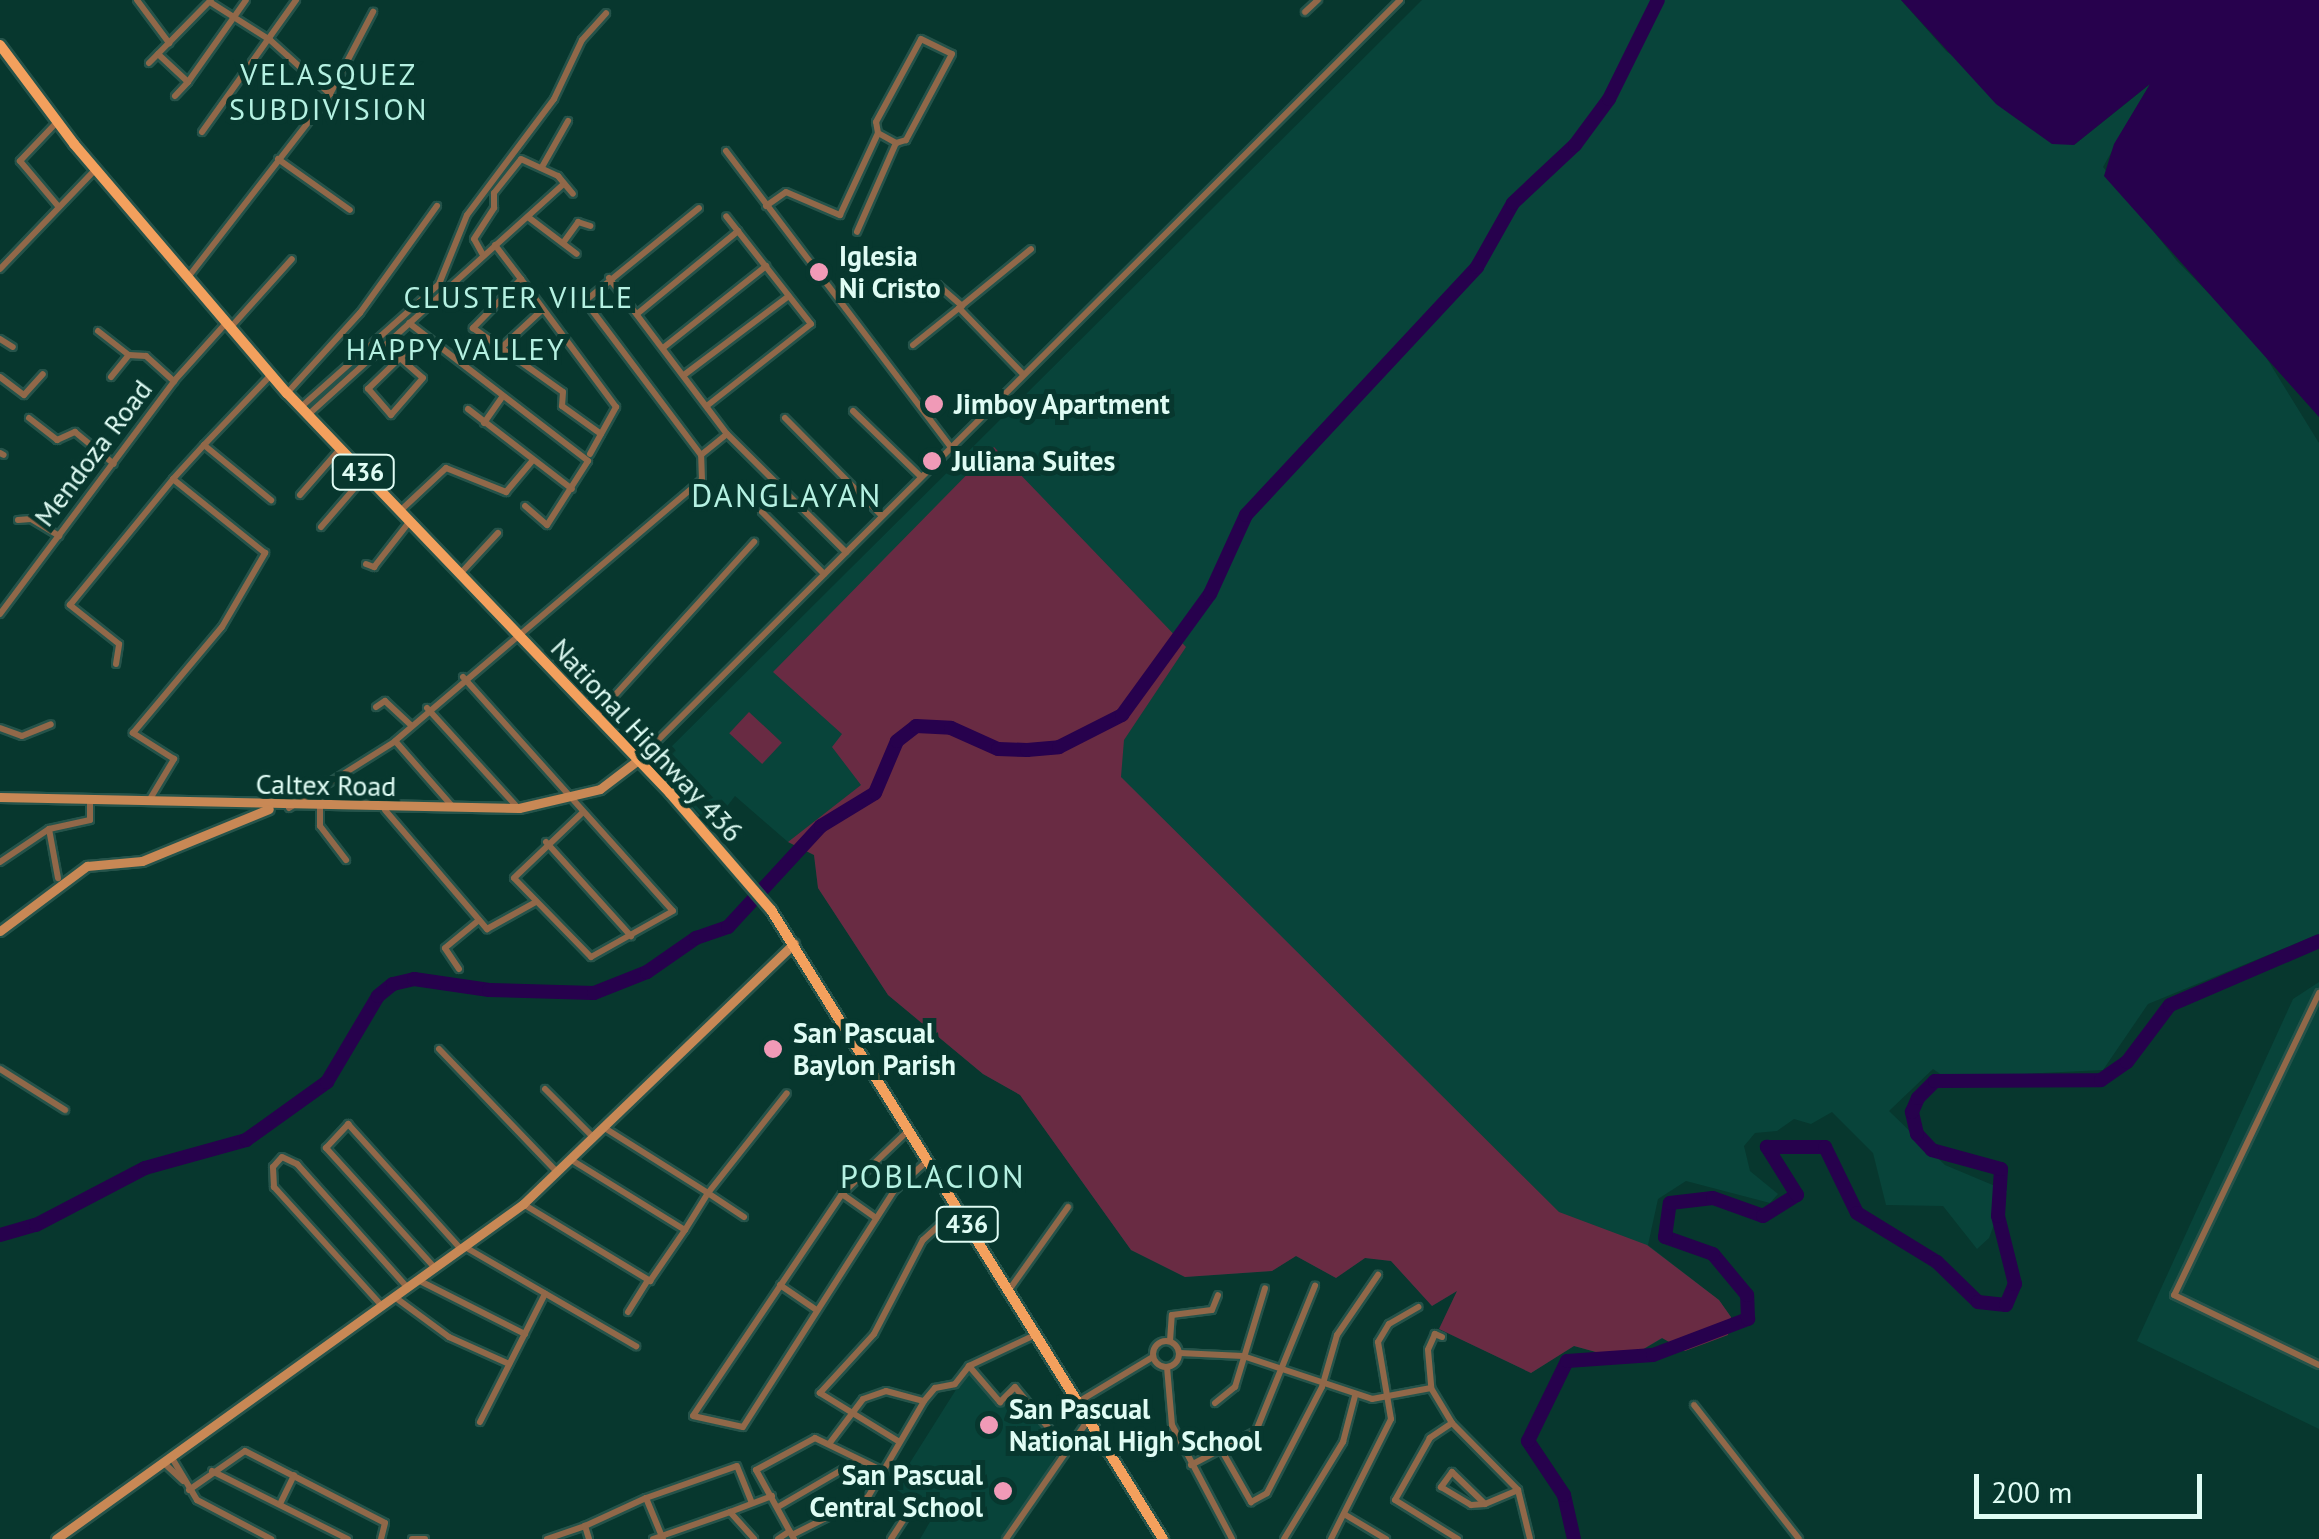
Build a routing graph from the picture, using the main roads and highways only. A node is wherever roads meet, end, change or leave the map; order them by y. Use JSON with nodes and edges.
{"nodes":[{"id":1,"x":2,"y":50,"type":"edge"},
{"id":2,"x":1163,"y":1539,"type":"edge"}],
"edges":[{"from":1,"to":2,"type":"main road","name":"National Highway 436","number":"436"}]}
